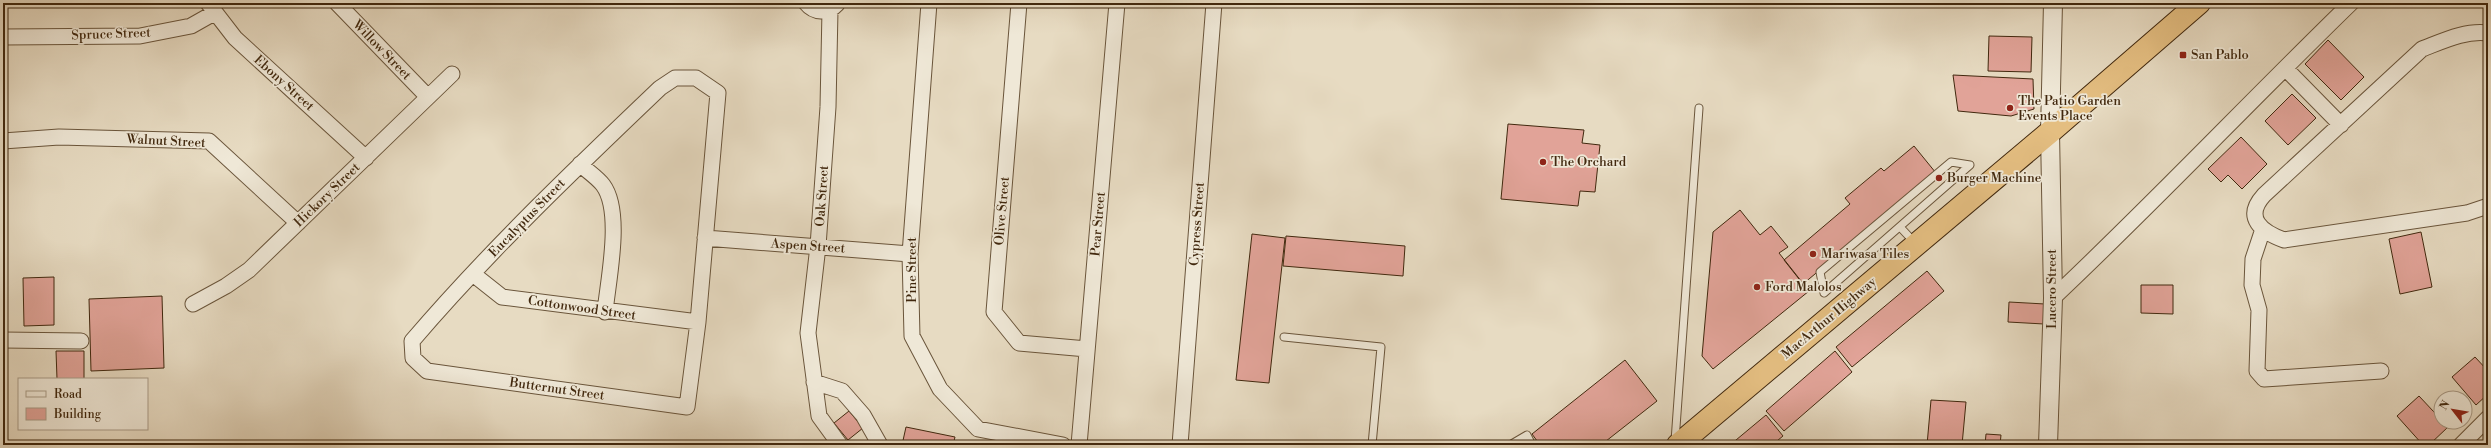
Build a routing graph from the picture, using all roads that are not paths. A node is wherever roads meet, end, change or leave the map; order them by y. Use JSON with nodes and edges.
{"nodes":[{"id":1,"x":337,"y":3,"type":"edge"},
{"id":2,"x":806,"y":3,"type":"edge"},
{"id":3,"x":929,"y":3,"type":"edge"},
{"id":4,"x":1019,"y":3,"type":"edge"},
{"id":5,"x":1117,"y":3,"type":"edge"},
{"id":6,"x":1214,"y":3,"type":"edge"},
{"id":7,"x":2053,"y":3,"type":"edge"},
{"id":8,"x":2199,"y":3,"type":"edge"},
{"id":9,"x":2351,"y":3,"type":"edge"},
{"id":10,"x":834,"y":6,"type":"edge"},
{"id":11,"x":211,"y":8,"type":"edge"},
{"id":12,"x":2488,"y":33,"type":"edge"},
{"id":13,"x":3,"y":37,"type":"edge"},
{"id":14,"x":2285,"y":68,"type":"junction"},
{"id":15,"x":452,"y":74,"type":"dead end"},
{"id":16,"x":427,"y":96,"type":"junction"},
{"id":17,"x":1699,"y":108,"type":"dead end"},
{"id":18,"x":2341,"y":125,"type":"junction"},
{"id":19,"x":2050,"y":132,"type":"junction"},
{"id":20,"x":3,"y":140,"type":"edge"},
{"id":21,"x":366,"y":158,"type":"junction"},
{"id":22,"x":580,"y":164,"type":"junction"},
{"id":23,"x":2488,"y":206,"type":"edge"},
{"id":24,"x":298,"y":223,"type":"junction"},
{"id":25,"x":1900,"y":227,"type":"junction"},
{"id":26,"x":2263,"y":229,"type":"junction"},
{"id":27,"x":705,"y":238,"type":"junction"},
{"id":28,"x":1916,"y":245,"type":"junction"},
{"id":29,"x":818,"y":246,"type":"junction"},
{"id":30,"x":910,"y":254,"type":"junction"},
{"id":31,"x":473,"y":274,"type":"junction"},
{"id":32,"x":2053,"y":298,"type":"junction"},
{"id":33,"x":193,"y":304,"type":"dead end"},
{"id":34,"x":605,"y":312,"type":"junction"},
{"id":35,"x":698,"y":322,"type":"junction"},
{"id":36,"x":1284,"y":337,"type":"dead end"},
{"id":37,"x":3,"y":340,"type":"edge"},
{"id":38,"x":82,"y":341,"type":"dead end"},
{"id":39,"x":1087,"y":349,"type":"junction"},
{"id":40,"x":427,"y":371,"type":"joint"},
{"id":41,"x":2381,"y":371,"type":"dead end"},
{"id":42,"x":814,"y":382,"type":"junction"},
{"id":43,"x":2488,"y":418,"type":"edge"},
{"id":44,"x":840,"y":445,"type":"edge"},
{"id":45,"x":880,"y":445,"type":"edge"},
{"id":46,"x":1063,"y":445,"type":"edge"},
{"id":47,"x":1079,"y":445,"type":"edge"},
{"id":48,"x":1180,"y":445,"type":"edge"},
{"id":49,"x":1372,"y":445,"type":"edge"},
{"id":50,"x":1510,"y":445,"type":"edge"},
{"id":51,"x":1532,"y":445,"type":"edge"},
{"id":52,"x":1674,"y":445,"type":"edge"},
{"id":53,"x":1678,"y":445,"type":"edge"},
{"id":54,"x":2048,"y":445,"type":"edge"},
{"id":55,"x":2461,"y":445,"type":"edge"}],
"edges":[{"from":1,"to":16,"type":"street","name":"Willow Street"},
{"from":2,"to":10,"type":"street"},
{"from":3,"to":30,"type":"street","name":"Pine Street"},
{"from":4,"to":39,"type":"street","name":"Olive Street"},
{"from":5,"to":39,"type":"street","name":"Pear Street"},
{"from":6,"to":48,"type":"street","name":"Cypress Street"},
{"from":7,"to":19,"type":"street","name":"Lucero Street"},
{"from":8,"to":19,"type":"highway","name":"MacArthur Highway"},
{"from":9,"to":14,"type":"street"},
{"from":10,"to":29,"type":"street","name":"Oak Street"},
{"from":11,"to":13,"type":"street","name":"Spruce Street"},
{"from":11,"to":21,"type":"street","name":"Ebony Street"},
{"from":12,"to":18,"type":"street"},
{"from":14,"to":18,"type":"street"},
{"from":14,"to":32,"type":"street"},
{"from":15,"to":16,"type":"street","name":"Hickory Street"},
{"from":16,"to":21,"type":"street","name":"Hickory Street"},
{"from":17,"to":52,"type":"lane"},
{"from":18,"to":26,"type":"street"},
{"from":19,"to":28,"type":"highway","name":"MacArthur Highway"},
{"from":19,"to":32,"type":"street","name":"Lucero Street"},
{"from":20,"to":24,"type":"street","name":"Walnut Street"},
{"from":21,"to":24,"type":"street","name":"Hickory Street"},
{"from":22,"to":27,"type":"street","name":"Eucalyptus Street"},
{"from":22,"to":31,"type":"street","name":"Eucalyptus Street"},
{"from":22,"to":34,"type":"street"},
{"from":23,"to":26,"type":"street"},
{"from":24,"to":33,"type":"street","name":"Hickory Street"},
{"from":25,"to":25,"type":"lane"},
{"from":25,"to":28,"type":"lane"},
{"from":26,"to":41,"type":"street"},
{"from":27,"to":29,"type":"street","name":"Aspen Street"},
{"from":27,"to":35,"type":"street"},
{"from":28,"to":53,"type":"highway","name":"MacArthur Highway"},
{"from":29,"to":30,"type":"street","name":"Aspen Street"},
{"from":29,"to":42,"type":"street","name":"Oak Street"},
{"from":30,"to":46,"type":"street","name":"Pine Street"},
{"from":31,"to":34,"type":"street","name":"Cottonwood Street"},
{"from":31,"to":40,"type":"street","name":"Eucalyptus Street"},
{"from":32,"to":54,"type":"street","name":"Lucero Street"},
{"from":34,"to":35,"type":"street","name":"Cottonwood Street"},
{"from":35,"to":40,"type":"street","name":"Butternut Street"},
{"from":36,"to":49,"type":"lane"},
{"from":37,"to":38,"type":"street"},
{"from":39,"to":47,"type":"street","name":"Pear Street"},
{"from":42,"to":44,"type":"street","name":"Oak Street"},
{"from":42,"to":45,"type":"street"},
{"from":43,"to":55,"type":"street"},
{"from":50,"to":51,"type":"lane"}]}
